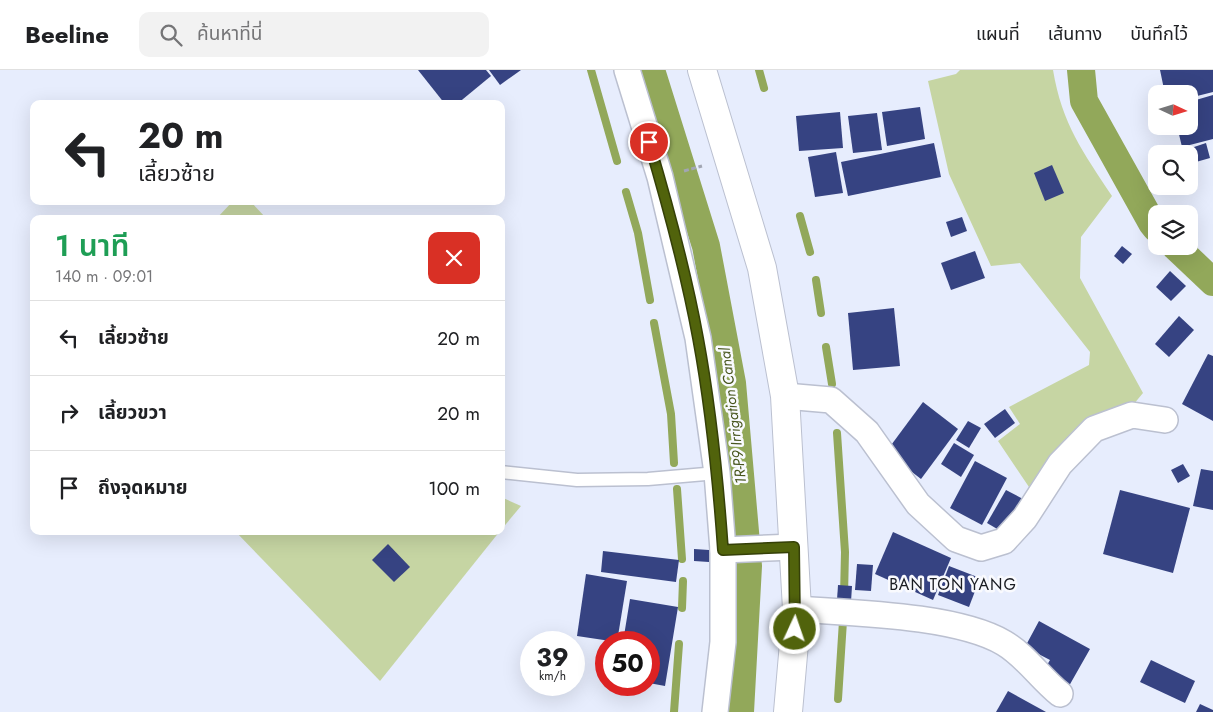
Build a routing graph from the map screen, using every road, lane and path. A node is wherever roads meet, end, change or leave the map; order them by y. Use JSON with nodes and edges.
{"nodes":[{"id":1,"x":628,"y":70,"type":"edge"},
{"id":2,"x":702,"y":70,"type":"edge"},
{"id":3,"x":710,"y":164,"type":"dead end"},
{"id":4,"x":679,"y":172,"type":"dead end"},
{"id":5,"x":785,"y":396,"type":"junction"},
{"id":6,"x":1165,"y":420,"type":"dead end"},
{"id":7,"x":505,"y":472,"type":"edge"},
{"id":8,"x":717,"y":473,"type":"junction"},
{"id":9,"x":782,"y":547,"type":"junction"},
{"id":10,"x":729,"y":550,"type":"junction"},
{"id":11,"x":797,"y":609,"type":"junction"},
{"id":12,"x":1060,"y":694,"type":"dead end"},
{"id":13,"x":714,"y":712,"type":"edge"},
{"id":14,"x":788,"y":712,"type":"edge"}],
"edges":[{"from":1,"to":8,"type":"street"},
{"from":2,"to":5,"type":"main road"},
{"from":3,"to":4,"type":"path"},
{"from":5,"to":6,"type":"street"},
{"from":5,"to":9,"type":"main road"},
{"from":7,"to":8,"type":"lane"},
{"from":8,"to":10,"type":"street"},
{"from":9,"to":10,"type":"street"},
{"from":9,"to":11,"type":"main road"},
{"from":10,"to":13,"type":"street"},
{"from":11,"to":12,"type":"street"},
{"from":11,"to":14,"type":"main road"}]}
